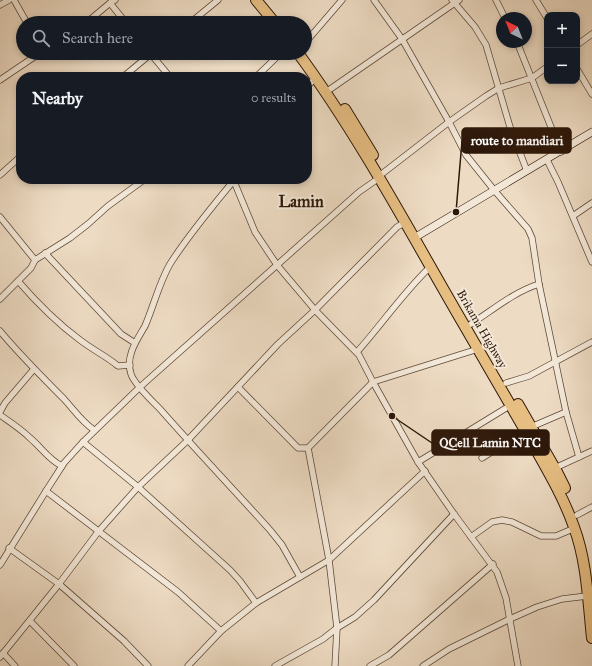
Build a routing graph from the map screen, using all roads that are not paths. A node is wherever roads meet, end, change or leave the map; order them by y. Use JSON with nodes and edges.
{"nodes":[{"id":1,"x":9,"y":0,"type":"edge"},
{"id":2,"x":14,"y":0,"type":"edge"},
{"id":3,"x":218,"y":0,"type":"edge"},
{"id":4,"x":256,"y":0,"type":"edge"},
{"id":5,"x":265,"y":0,"type":"edge"},
{"id":6,"x":342,"y":0,"type":"edge"},
{"id":7,"x":374,"y":0,"type":"edge"},
{"id":8,"x":496,"y":0,"type":"edge"},
{"id":9,"x":536,"y":0,"type":"edge"},
{"id":10,"x":455,"y":1,"type":"edge"},
{"id":11,"x":112,"y":2,"type":"edge"},
{"id":12,"x":0,"y":5,"type":"edge"},
{"id":13,"x":502,"y":12,"type":"edge"},
{"id":14,"x":544,"y":13,"type":"edge"},
{"id":15,"x":23,"y":16,"type":"edge"},
{"id":16,"x":94,"y":16,"type":"edge"},
{"id":17,"x":121,"y":16,"type":"edge"},
{"id":18,"x":199,"y":16,"type":"edge"},
{"id":19,"x":269,"y":16,"type":"edge"},
{"id":20,"x":278,"y":16,"type":"edge"},
{"id":21,"x":592,"y":34,"type":"edge"},
{"id":22,"x":312,"y":35,"type":"edge"},
{"id":23,"x":402,"y":39,"type":"junction"},
{"id":24,"x":580,"y":43,"type":"edge"},
{"id":25,"x":520,"y":48,"type":"edge"},
{"id":26,"x":30,"y":60,"type":"edge"},
{"id":27,"x":143,"y":60,"type":"edge"},
{"id":28,"x":157,"y":60,"type":"edge"},
{"id":29,"x":274,"y":60,"type":"edge"},
{"id":30,"x":303,"y":60,"type":"edge"},
{"id":31,"x":311,"y":60,"type":"edge"},
{"id":32,"x":544,"y":69,"type":"edge"},
{"id":33,"x":128,"y":72,"type":"edge"},
{"id":34,"x":166,"y":72,"type":"edge"},
{"id":35,"x":261,"y":72,"type":"edge"},
{"id":36,"x":580,"y":74,"type":"edge"},
{"id":37,"x":316,"y":77,"type":"junction"},
{"id":38,"x":532,"y":78,"type":"junction"},
{"id":39,"x":0,"y":80,"type":"edge"},
{"id":40,"x":312,"y":81,"type":"edge"},
{"id":41,"x":499,"y":88,"type":"junction"},
{"id":42,"x":329,"y":90,"type":"junction"},
{"id":43,"x":592,"y":94,"type":"edge"},
{"id":44,"x":449,"y":122,"type":"junction"},
{"id":45,"x":592,"y":132,"type":"edge"},
{"id":46,"x":561,"y":152,"type":"junction"},
{"id":47,"x":547,"y":160,"type":"junction"},
{"id":48,"x":16,"y":161,"type":"edge"},
{"id":49,"x":527,"y":171,"type":"junction"},
{"id":50,"x":0,"y":175,"type":"edge"},
{"id":51,"x":381,"y":176,"type":"junction"},
{"id":52,"x":138,"y":184,"type":"edge"},
{"id":53,"x":230,"y":184,"type":"edge"},
{"id":54,"x":236,"y":184,"type":"edge"},
{"id":55,"x":494,"y":190,"type":"junction"},
{"id":56,"x":592,"y":203,"type":"edge"},
{"id":57,"x":573,"y":216,"type":"junction"},
{"id":58,"x":0,"y":217,"type":"edge"},
{"id":59,"x":404,"y":223,"type":"junction"},
{"id":60,"x":416,"y":237,"type":"junction"},
{"id":61,"x":45,"y":253,"type":"junction"},
{"id":62,"x":35,"y":260,"type":"junction"},
{"id":63,"x":592,"y":262,"type":"edge"},
{"id":64,"x":277,"y":265,"type":"junction"},
{"id":65,"x":430,"y":267,"type":"junction"},
{"id":66,"x":18,"y":281,"type":"junction"},
{"id":67,"x":539,"y":284,"type":"junction"},
{"id":68,"x":0,"y":299,"type":"edge"},
{"id":69,"x":315,"y":310,"type":"junction"},
{"id":70,"x":471,"y":324,"type":"junction"},
{"id":71,"x":0,"y":331,"type":"edge"},
{"id":72,"x":592,"y":342,"type":"edge"},
{"id":73,"x":135,"y":343,"type":"junction"},
{"id":74,"x":478,"y":348,"type":"junction"},
{"id":75,"x":357,"y":352,"type":"junction"},
{"id":76,"x":556,"y":362,"type":"junction"},
{"id":77,"x":130,"y":365,"type":"junction"},
{"id":78,"x":34,"y":369,"type":"junction"},
{"id":79,"x":373,"y":382,"type":"junction"},
{"id":80,"x":506,"y":383,"type":"junction"},
{"id":81,"x":238,"y":386,"type":"junction"},
{"id":82,"x":140,"y":387,"type":"junction"},
{"id":83,"x":511,"y":405,"type":"junction"},
{"id":84,"x":566,"y":412,"type":"junction"},
{"id":85,"x":0,"y":414,"type":"edge"},
{"id":86,"x":528,"y":429,"type":"junction"},
{"id":87,"x":94,"y":430,"type":"junction"},
{"id":88,"x":187,"y":440,"type":"junction"},
{"id":89,"x":83,"y":442,"type":"junction"},
{"id":90,"x":308,"y":448,"type":"junction"},
{"id":91,"x":592,"y":451,"type":"edge"},
{"id":92,"x":579,"y":457,"type":"junction"},
{"id":93,"x":482,"y":458,"type":"dead end"},
{"id":94,"x":418,"y":462,"type":"junction"},
{"id":95,"x":62,"y":466,"type":"junction"},
{"id":96,"x":555,"y":468,"type":"junction"},
{"id":97,"x":425,"y":471,"type":"junction"},
{"id":98,"x":138,"y":487,"type":"junction"},
{"id":99,"x":46,"y":491,"type":"junction"},
{"id":100,"x":592,"y":507,"type":"edge"},
{"id":101,"x":454,"y":514,"type":"junction"},
{"id":102,"x":577,"y":515,"type":"junction"},
{"id":103,"x":575,"y":528,"type":"junction"},
{"id":104,"x":98,"y":532,"type":"junction"},
{"id":105,"x":471,"y":536,"type":"junction"},
{"id":106,"x":9,"y":548,"type":"junction"},
{"id":107,"x":329,"y":560,"type":"junction"},
{"id":108,"x":493,"y":564,"type":"junction"},
{"id":109,"x":0,"y":565,"type":"edge"},
{"id":110,"x":300,"y":577,"type":"junction"},
{"id":111,"x":592,"y":578,"type":"edge"},
{"id":112,"x":59,"y":584,"type":"junction"},
{"id":113,"x":587,"y":596,"type":"junction"},
{"id":114,"x":256,"y":603,"type":"junction"},
{"id":115,"x":510,"y":619,"type":"junction"},
{"id":116,"x":30,"y":621,"type":"junction"},
{"id":117,"x":336,"y":628,"type":"junction"},
{"id":118,"x":221,"y":631,"type":"junction"},
{"id":119,"x":592,"y":638,"type":"edge"},
{"id":120,"x":2,"y":655,"type":"edge"},
{"id":121,"x":15,"y":666,"type":"edge"},
{"id":122,"x":74,"y":666,"type":"edge"},
{"id":123,"x":148,"y":666,"type":"edge"},
{"id":124,"x":188,"y":666,"type":"edge"},
{"id":125,"x":275,"y":666,"type":"edge"},
{"id":126,"x":335,"y":666,"type":"edge"},
{"id":127,"x":370,"y":666,"type":"edge"},
{"id":128,"x":423,"y":666,"type":"edge"},
{"id":129,"x":518,"y":666,"type":"edge"}],
"edges":[{"from":1,"to":12,"type":"street"},
{"from":2,"to":15,"type":"street"},
{"from":3,"to":18,"type":"street"},
{"from":4,"to":19,"type":"highway"},
{"from":5,"to":20,"type":"highway"},
{"from":6,"to":22,"type":"street"},
{"from":7,"to":23,"type":"street"},
{"from":8,"to":13,"type":"street"},
{"from":9,"to":14,"type":"street"},
{"from":10,"to":23,"type":"street"},
{"from":10,"to":41,"type":"street"},
{"from":11,"to":16,"type":"street"},
{"from":11,"to":17,"type":"street"},
{"from":21,"to":24,"type":"street"},
{"from":23,"to":42,"type":"street"},
{"from":23,"to":44,"type":"street"},
{"from":25,"to":38,"type":"street"},
{"from":26,"to":39,"type":"street"},
{"from":27,"to":33,"type":"street"},
{"from":28,"to":34,"type":"street"},
{"from":29,"to":35,"type":"street"},
{"from":30,"to":37,"type":"highway","name":"Brikama Highway"},
{"from":31,"to":42,"type":"highway","name":"Brikama Highway"},
{"from":32,"to":38,"type":"street"},
{"from":36,"to":43,"type":"street"},
{"from":37,"to":40,"type":"street"},
{"from":37,"to":42,"type":"highway","name":"Brikama Highway"},
{"from":38,"to":41,"type":"street"},
{"from":38,"to":46,"type":"street"},
{"from":41,"to":44,"type":"street"},
{"from":41,"to":49,"type":"street"},
{"from":42,"to":51,"type":"highway","name":"Brikama Highway"},
{"from":44,"to":51,"type":"street"},
{"from":44,"to":55,"type":"street"},
{"from":45,"to":46,"type":"main road"},
{"from":46,"to":47,"type":"main road"},
{"from":47,"to":49,"type":"main road"},
{"from":47,"to":57,"type":"street"},
{"from":48,"to":50,"type":"street"},
{"from":49,"to":55,"type":"main road"},
{"from":51,"to":59,"type":"highway","name":"Brikama Highway"},
{"from":51,"to":60,"type":"highway","name":"Brikama Highway"},
{"from":51,"to":64,"type":"street"},
{"from":52,"to":61,"type":"street"},
{"from":53,"to":73,"type":"street"},
{"from":54,"to":64,"type":"street"},
{"from":55,"to":60,"type":"main road"},
{"from":55,"to":67,"type":"street"},
{"from":56,"to":57,"type":"street"},
{"from":57,"to":63,"type":"street"},
{"from":58,"to":62,"type":"street"},
{"from":59,"to":60,"type":"highway","name":"Brikama Highway"},
{"from":59,"to":69,"type":"street"},
{"from":60,"to":65,"type":"highway","name":"Brikama Highway"},
{"from":60,"to":70,"type":"highway","name":"Brikama Highway"},
{"from":61,"to":62,"type":"street"},
{"from":61,"to":73,"type":"street"},
{"from":62,"to":66,"type":"street"},
{"from":64,"to":69,"type":"street"},
{"from":64,"to":82,"type":"street"},
{"from":65,"to":74,"type":"highway","name":"Brikama Highway"},
{"from":65,"to":75,"type":"street"},
{"from":66,"to":68,"type":"street"},
{"from":66,"to":77,"type":"street"},
{"from":67,"to":70,"type":"street"},
{"from":67,"to":76,"type":"street"},
{"from":69,"to":75,"type":"street"},
{"from":69,"to":81,"type":"street"},
{"from":70,"to":80,"type":"highway","name":"Brikama Highway"},
{"from":71,"to":78,"type":"street"},
{"from":72,"to":76,"type":"street"},
{"from":73,"to":77,"type":"street"},
{"from":74,"to":79,"type":"street"},
{"from":74,"to":83,"type":"highway","name":"Brikama Highway"},
{"from":75,"to":79,"type":"street"},
{"from":76,"to":80,"type":"street"},
{"from":76,"to":84,"type":"street"},
{"from":77,"to":82,"type":"street"},
{"from":78,"to":85,"type":"street"},
{"from":78,"to":87,"type":"street"},
{"from":79,"to":90,"type":"street"},
{"from":79,"to":94,"type":"street"},
{"from":80,"to":86,"type":"highway","name":"Brikama Highway"},
{"from":81,"to":88,"type":"street"},
{"from":81,"to":90,"type":"street"},
{"from":82,"to":87,"type":"street"},
{"from":82,"to":88,"type":"street"},
{"from":83,"to":86,"type":"highway","name":"Brikama Highway"},
{"from":83,"to":94,"type":"street"},
{"from":84,"to":86,"type":"street"},
{"from":84,"to":92,"type":"street"},
{"from":85,"to":95,"type":"street"},
{"from":86,"to":93,"type":"street"},
{"from":86,"to":96,"type":"highway","name":"Brikama Highway"},
{"from":86,"to":103,"type":"highway","name":"Brikama Highway"},
{"from":87,"to":89,"type":"street"},
{"from":88,"to":98,"type":"street"},
{"from":88,"to":110,"type":"street"},
{"from":89,"to":95,"type":"street"},
{"from":89,"to":98,"type":"street"},
{"from":90,"to":107,"type":"street"},
{"from":91,"to":92,"type":"street"},
{"from":92,"to":96,"type":"street"},
{"from":94,"to":97,"type":"street"},
{"from":95,"to":99,"type":"street"},
{"from":96,"to":102,"type":"highway","name":"Brikama Highway"},
{"from":97,"to":101,"type":"street"},
{"from":97,"to":107,"type":"street"},
{"from":98,"to":104,"type":"street"},
{"from":98,"to":114,"type":"street"},
{"from":99,"to":104,"type":"street"},
{"from":99,"to":106,"type":"street"},
{"from":100,"to":102,"type":"street"},
{"from":101,"to":105,"type":"street"},
{"from":101,"to":117,"type":"street"},
{"from":102,"to":111,"type":"highway","name":"Brikama Highway"},
{"from":103,"to":105,"type":"street"},
{"from":103,"to":113,"type":"highway","name":"Brikama Highway"},
{"from":104,"to":112,"type":"street"},
{"from":104,"to":118,"type":"street"},
{"from":105,"to":108,"type":"street"},
{"from":106,"to":109,"type":"street"},
{"from":106,"to":112,"type":"street"},
{"from":107,"to":110,"type":"street"},
{"from":107,"to":117,"type":"street"},
{"from":108,"to":115,"type":"street"},
{"from":108,"to":127,"type":"street"},
{"from":110,"to":114,"type":"street"},
{"from":112,"to":116,"type":"street"},
{"from":112,"to":123,"type":"street"},
{"from":113,"to":115,"type":"street"},
{"from":113,"to":119,"type":"highway","name":"Brikama Highway"},
{"from":114,"to":118,"type":"street"},
{"from":115,"to":128,"type":"street"},
{"from":115,"to":129,"type":"street"},
{"from":116,"to":120,"type":"street"},
{"from":116,"to":122,"type":"street"},
{"from":117,"to":125,"type":"street"},
{"from":117,"to":126,"type":"street"},
{"from":118,"to":124,"type":"street"},
{"from":120,"to":121,"type":"street"}]}
